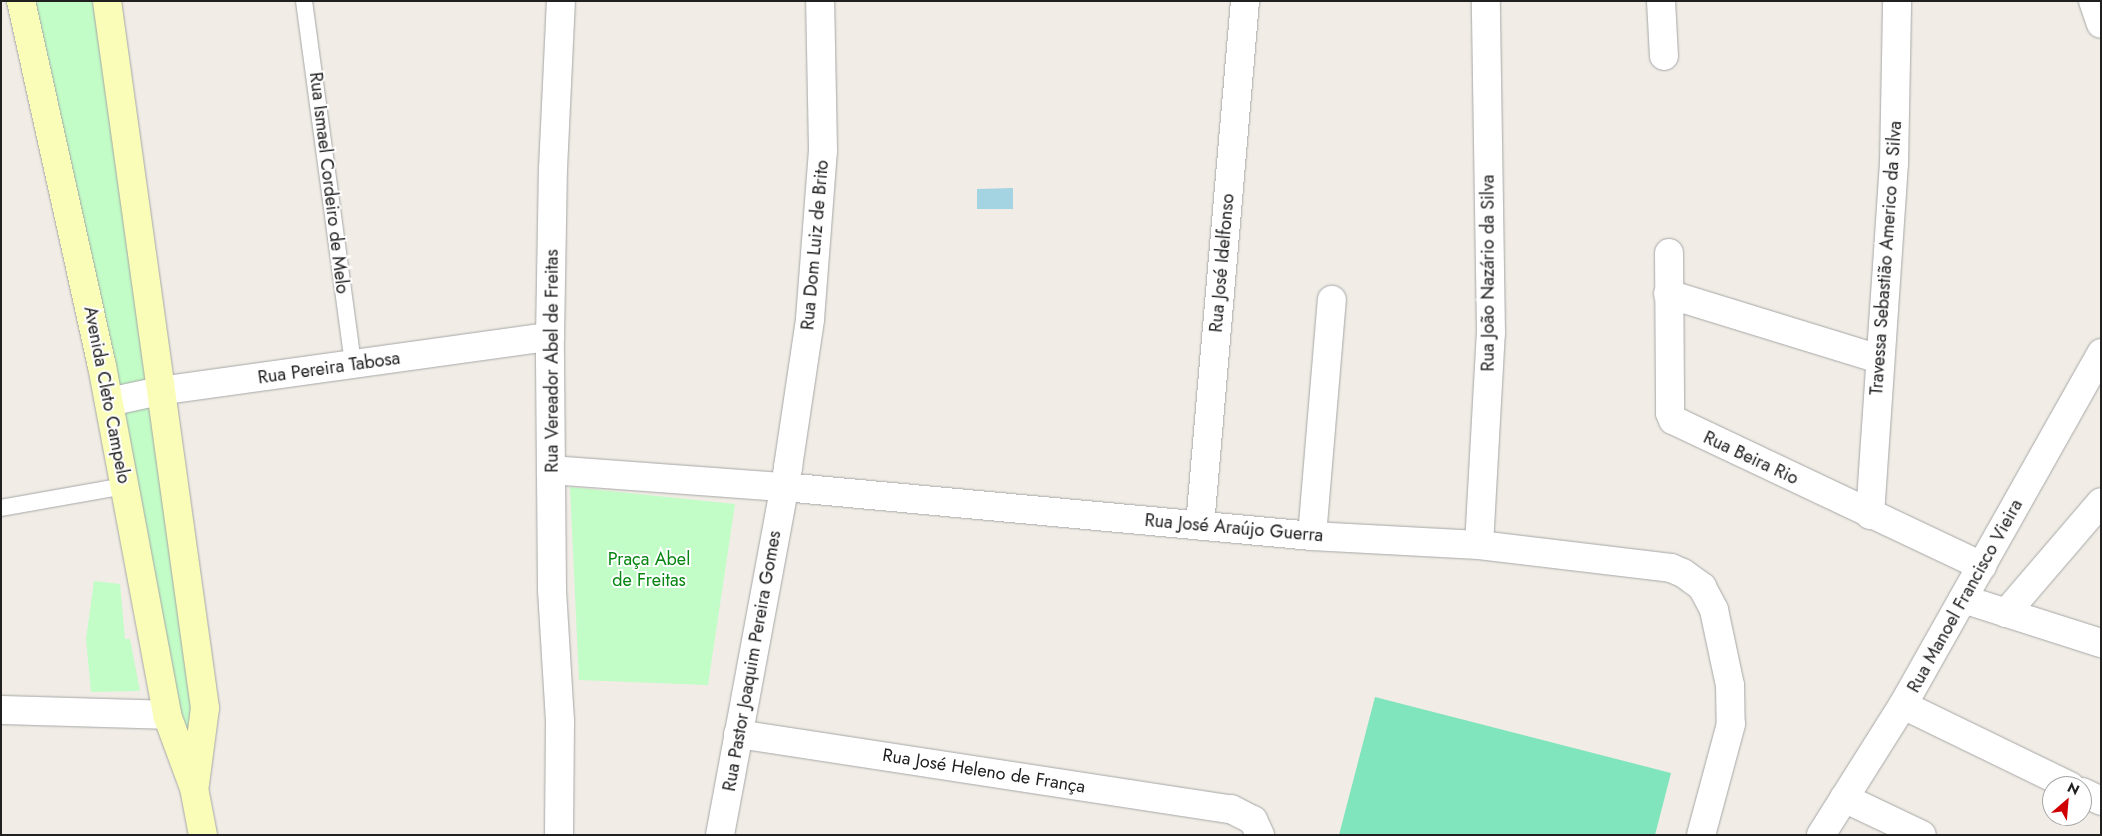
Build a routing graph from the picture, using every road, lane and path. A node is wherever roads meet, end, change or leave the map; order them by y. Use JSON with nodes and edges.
{"nodes":[{"id":1,"x":21,"y":1,"type":"edge"},
{"id":2,"x":107,"y":1,"type":"edge"},
{"id":3,"x":304,"y":1,"type":"edge"},
{"id":4,"x":561,"y":1,"type":"edge"},
{"id":5,"x":820,"y":1,"type":"edge"},
{"id":6,"x":1245,"y":1,"type":"edge"},
{"id":7,"x":1486,"y":1,"type":"edge"},
{"id":8,"x":1661,"y":1,"type":"edge"},
{"id":9,"x":1897,"y":1,"type":"edge"},
{"id":10,"x":2093,"y":1,"type":"edge"},
{"id":11,"x":2101,"y":24,"type":"edge"},
{"id":12,"x":1664,"y":56,"type":"dead end"},
{"id":13,"x":1668,"y":253,"type":"dead end"},
{"id":14,"x":1668,"y":294,"type":"junction"},
{"id":15,"x":1332,"y":300,"type":"dead end"},
{"id":16,"x":550,"y":337,"type":"junction"},
{"id":17,"x":2101,"y":353,"type":"edge"},
{"id":18,"x":1879,"y":358,"type":"junction"},
{"id":19,"x":353,"y":365,"type":"junction"},
{"id":20,"x":159,"y":391,"type":"junction"},
{"id":21,"x":109,"y":402,"type":"junction"},
{"id":22,"x":551,"y":470,"type":"junction"},
{"id":23,"x":125,"y":486,"type":"junction"},
{"id":24,"x":784,"y":487,"type":"junction"},
{"id":25,"x":2101,"y":502,"type":"edge"},
{"id":26,"x":1,"y":508,"type":"edge"},
{"id":27,"x":1870,"y":515,"type":"junction"},
{"id":28,"x":1200,"y":525,"type":"junction"},
{"id":29,"x":1312,"y":536,"type":"junction"},
{"id":30,"x":1479,"y":545,"type":"junction"},
{"id":31,"x":1982,"y":566,"type":"junction"},
{"id":32,"x":1964,"y":599,"type":"junction"},
{"id":33,"x":2006,"y":613,"type":"junction"},
{"id":34,"x":2101,"y":643,"type":"edge"},
{"id":35,"x":1903,"y":705,"type":"junction"},
{"id":36,"x":1,"y":710,"type":"edge"},
{"id":37,"x":167,"y":715,"type":"junction"},
{"id":38,"x":738,"y":734,"type":"junction"},
{"id":39,"x":2049,"y":776,"type":"edge"},
{"id":40,"x":194,"y":788,"type":"junction"},
{"id":41,"x":1844,"y":798,"type":"junction"},
{"id":42,"x":203,"y":835,"type":"edge"},
{"id":43,"x":559,"y":835,"type":"edge"},
{"id":44,"x":720,"y":835,"type":"edge"},
{"id":45,"x":1260,"y":835,"type":"edge"},
{"id":46,"x":1701,"y":835,"type":"edge"},
{"id":47,"x":1821,"y":835,"type":"edge"},
{"id":48,"x":1922,"y":835,"type":"edge"}],
"edges":[{"from":1,"to":21,"type":"main road","name":"Avenida Cleto Campelo"},
{"from":2,"to":20,"type":"main road","name":"Avenida Cleto Campelo"},
{"from":3,"to":19,"type":"lane","name":"Rua Ismael Cordeiro de Melo"},
{"from":4,"to":16,"type":"street","name":"Rua Vereador Abel de Freitas"},
{"from":5,"to":24,"type":"street","name":"Rua Dom Luiz de Brito"},
{"from":6,"to":28,"type":"street","name":"Rua José Idelfonso"},
{"from":7,"to":30,"type":"street","name":"Rua João Nazário da Silva"},
{"from":8,"to":12,"type":"street"},
{"from":9,"to":18,"type":"street","name":"Travessa Sebastião Americo da Silva"},
{"from":10,"to":11,"type":"street"},
{"from":13,"to":14,"type":"street","name":"Rua Beira Rio"},
{"from":14,"to":18,"type":"street"},
{"from":14,"to":27,"type":"street","name":"Rua Beira Rio"},
{"from":15,"to":29,"type":"street"},
{"from":16,"to":19,"type":"street","name":"Rua Pereira Tabosa"},
{"from":16,"to":22,"type":"street","name":"Rua Vereador Abel de Freitas"},
{"from":17,"to":31,"type":"street","name":"Rua Manoel Francisco Vieira"},
{"from":18,"to":27,"type":"street","name":"Travessa Sebastião Americo da Silva"},
{"from":19,"to":20,"type":"street","name":"Rua Pereira Tabosa"},
{"from":20,"to":21,"type":"street","name":"Rua Pereira Tabosa"},
{"from":20,"to":40,"type":"main road","name":"Avenida Cleto Campelo"},
{"from":21,"to":23,"type":"main road","name":"Avenida Cleto Campelo"},
{"from":22,"to":24,"type":"street"},
{"from":22,"to":43,"type":"street","name":"Rua Vereador Abel de Freitas"},
{"from":23,"to":26,"type":"lane"},
{"from":23,"to":37,"type":"main road","name":"Avenida Cleto Campelo"},
{"from":24,"to":28,"type":"street","name":"Rua José Araújo Guerra"},
{"from":24,"to":38,"type":"street","name":"Rua Pastor Joaquim Pereira Gomes"},
{"from":25,"to":33,"type":"street"},
{"from":27,"to":31,"type":"street","name":"Rua Beira Rio"},
{"from":28,"to":29,"type":"street","name":"Rua José Araújo Guerra"},
{"from":29,"to":30,"type":"street","name":"Rua José Araújo Guerra"},
{"from":30,"to":46,"type":"street","name":"Rua José Araújo Guerra"},
{"from":31,"to":32,"type":"street","name":"Rua Manoel Francisco Vieira"},
{"from":32,"to":33,"type":"street"},
{"from":32,"to":35,"type":"street","name":"Rua Manoel Francisco Vieira"},
{"from":33,"to":34,"type":"street"},
{"from":35,"to":39,"type":"street"},
{"from":35,"to":41,"type":"street","name":"Rua Manoel Francisco Vieira"},
{"from":36,"to":37,"type":"street"},
{"from":37,"to":40,"type":"main road","name":"Avenida Cleto Campelo"},
{"from":38,"to":44,"type":"street","name":"Rua Pastor Joaquim Pereira Gomes"},
{"from":38,"to":45,"type":"street","name":"Rua José Heleno de França"},
{"from":40,"to":42,"type":"main road","name":"Avenida Cleto Campelo"},
{"from":41,"to":47,"type":"street","name":"Rua Manoel Francisco Vieira"},
{"from":41,"to":48,"type":"street"}]}
